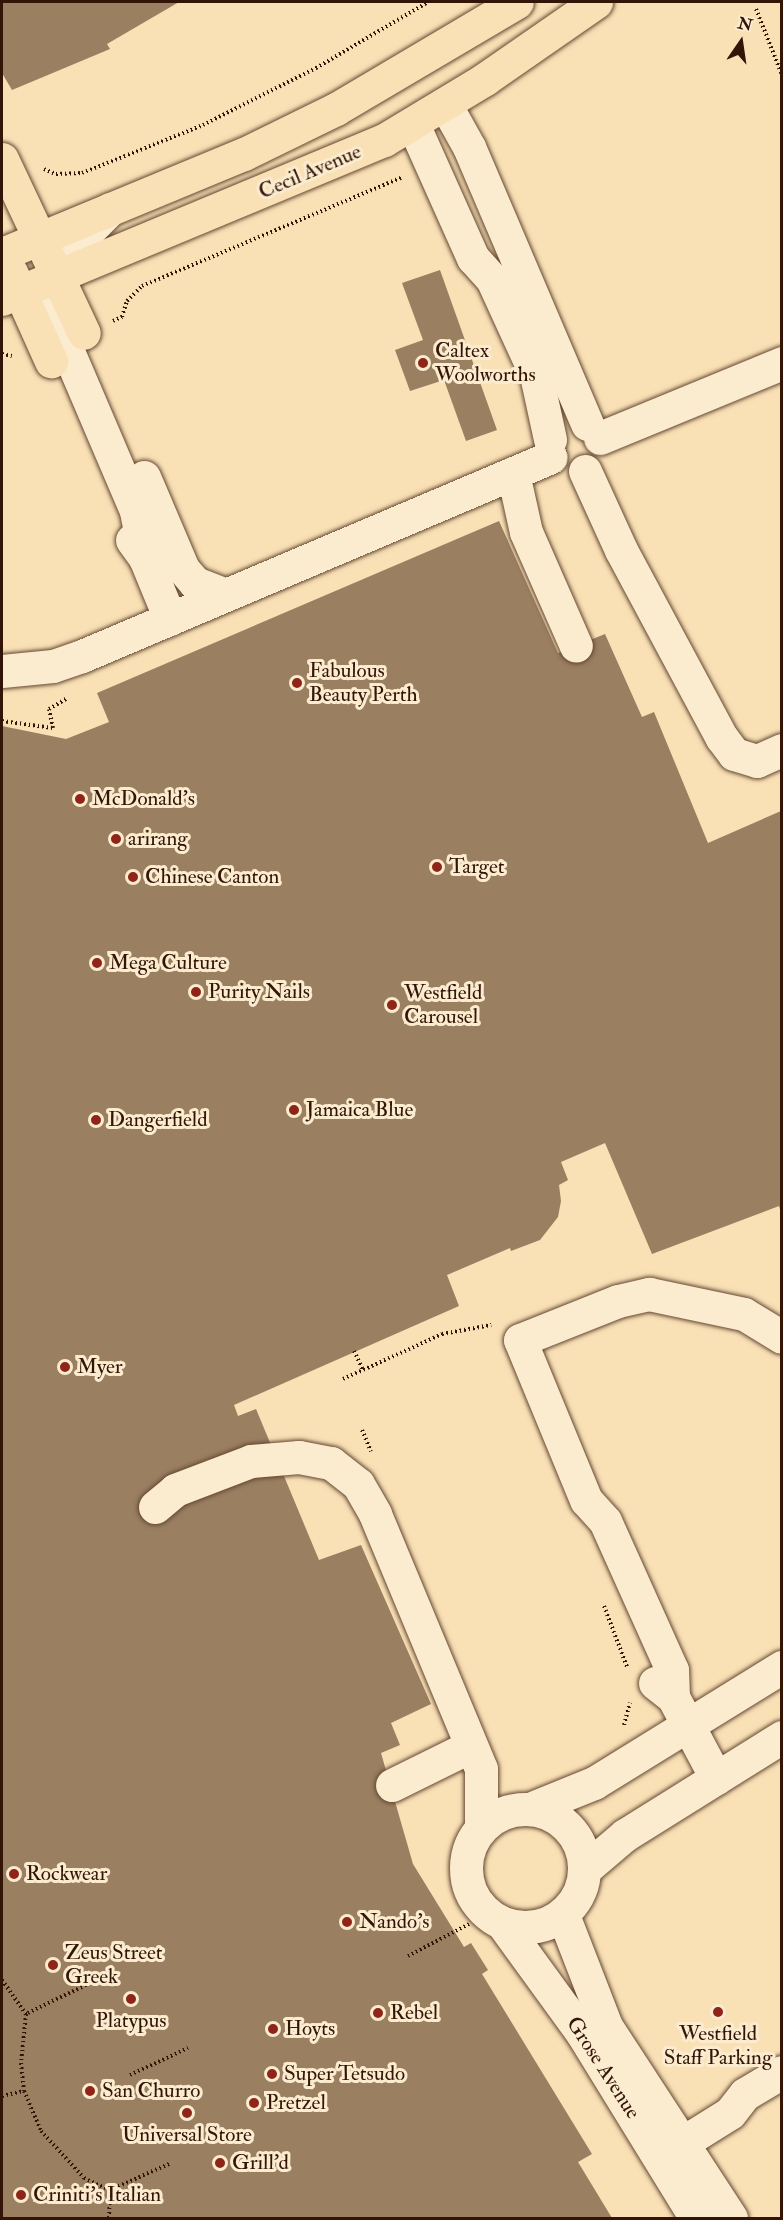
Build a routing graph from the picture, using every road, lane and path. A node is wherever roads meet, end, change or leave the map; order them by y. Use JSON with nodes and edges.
{"nodes":[{"id":1,"x":428,"y":2,"type":"edge"},
{"id":2,"x":517,"y":2,"type":"edge"},
{"id":3,"x":596,"y":2,"type":"edge"},
{"id":4,"x":756,"y":9,"type":"dead end"},
{"id":5,"x":421,"y":59,"type":"junction"},
{"id":6,"x":782,"y":75,"type":"edge"},
{"id":7,"x":445,"y":104,"type":"junction"},
{"id":8,"x":413,"y":124,"type":"junction"},
{"id":9,"x":2,"y":159,"type":"edge"},
{"id":10,"x":37,"y":166,"type":"dead end"},
{"id":11,"x":408,"y":175,"type":"dead end"},
{"id":12,"x":110,"y":209,"type":"junction"},
{"id":13,"x":39,"y":238,"type":"junction"},
{"id":14,"x":2,"y":252,"type":"edge"},
{"id":15,"x":58,"y":276,"type":"junction"},
{"id":16,"x":492,"y":279,"type":"junction"},
{"id":17,"x":11,"y":296,"type":"edge"},
{"id":18,"x":98,"y":327,"type":"junction"},
{"id":19,"x":51,"y":361,"type":"joint"},
{"id":20,"x":782,"y":363,"type":"edge"},
{"id":21,"x":594,"y":431,"type":"junction"},
{"id":22,"x":550,"y":448,"type":"junction"},
{"id":23,"x":585,"y":471,"type":"junction"},
{"id":24,"x":513,"y":473,"type":"junction"},
{"id":25,"x":145,"y":558,"type":"junction"},
{"id":26,"x":226,"y":596,"type":"junction"},
{"id":27,"x":170,"y":619,"type":"junction"},
{"id":28,"x":576,"y":646,"type":"dead end"},
{"id":29,"x":2,"y":671,"type":"edge"},
{"id":30,"x":782,"y":750,"type":"edge"},
{"id":31,"x":496,"y":1323,"type":"dead end"},
{"id":32,"x":782,"y":1337,"type":"edge"},
{"id":33,"x":354,"y":1351,"type":"dead end"},
{"id":34,"x":363,"y":1370,"type":"junction"},
{"id":35,"x":343,"y":1379,"type":"dead end"},
{"id":36,"x":362,"y":1430,"type":"dead end"},
{"id":37,"x":376,"y":1461,"type":"dead end"},
{"id":38,"x":276,"y":1462,"type":"dead end"},
{"id":39,"x":602,"y":1600,"type":"dead end"},
{"id":40,"x":782,"y":1667,"type":"edge"},
{"id":41,"x":630,"y":1677,"type":"dead end"},
{"id":42,"x":630,"y":1700,"type":"dead end"},
{"id":43,"x":687,"y":1726,"type":"junction"},
{"id":44,"x":621,"y":1730,"type":"dead end"},
{"id":45,"x":778,"y":1746,"type":"edge"},
{"id":46,"x":476,"y":1757,"type":"junction"},
{"id":47,"x":716,"y":1778,"type":"junction"},
{"id":48,"x":392,"y":1785,"type":"dead end"},
{"id":49,"x":526,"y":1808,"type":"junction"},
{"id":50,"x":481,"y":1827,"type":"junction"},
{"id":51,"x":585,"y":1869,"type":"junction"},
{"id":52,"x":563,"y":1915,"type":"junction"},
{"id":53,"x":502,"y":1923,"type":"junction"},
{"id":54,"x":469,"y":1924,"type":"dead end"},
{"id":55,"x":408,"y":1956,"type":"dead end"},
{"id":56,"x":2,"y":1980,"type":"edge"},
{"id":57,"x":90,"y":1983,"type":"dead end"},
{"id":58,"x":26,"y":2014,"type":"junction"},
{"id":59,"x":188,"y":2048,"type":"dead end"},
{"id":60,"x":782,"y":2072,"type":"edge"},
{"id":61,"x":130,"y":2075,"type":"dead end"},
{"id":62,"x":24,"y":2091,"type":"junction"},
{"id":63,"x":782,"y":2095,"type":"edge"},
{"id":64,"x":2,"y":2096,"type":"edge"},
{"id":65,"x":730,"y":2113,"type":"junction"},
{"id":66,"x":672,"y":2150,"type":"junction"},
{"id":67,"x":171,"y":2163,"type":"dead end"},
{"id":68,"x":110,"y":2190,"type":"junction"},
{"id":69,"x":109,"y":2218,"type":"edge"},
{"id":70,"x":696,"y":2218,"type":"edge"},
{"id":71,"x":731,"y":2218,"type":"edge"}],
"edges":[{"from":1,"to":10,"type":"path"},
{"from":2,"to":5,"type":"main road","name":"Cecil Avenue"},
{"from":3,"to":7,"type":"main road","name":"Cecil Avenue"},
{"from":4,"to":6,"type":"path"},
{"from":5,"to":7,"type":"main road"},
{"from":5,"to":12,"type":"main road","name":"Cecil Avenue"},
{"from":7,"to":8,"type":"main road","name":"Cecil Avenue"},
{"from":7,"to":16,"type":"street"},
{"from":7,"to":21,"type":"street"},
{"from":8,"to":15,"type":"main road","name":"Cecil Avenue"},
{"from":8,"to":16,"type":"street"},
{"from":9,"to":13,"type":"main road"},
{"from":11,"to":18,"type":"path"},
{"from":12,"to":13,"type":"main road","name":"Cecil Avenue"},
{"from":12,"to":15,"type":"street"},
{"from":13,"to":14,"type":"main road","name":"Cecil Avenue"},
{"from":13,"to":15,"type":"main road"},
{"from":14,"to":17,"type":"main road"},
{"from":15,"to":17,"type":"main road","name":"Cecil Avenue"},
{"from":15,"to":18,"type":"main road"},
{"from":15,"to":25,"type":"street"},
{"from":16,"to":22,"type":"street"},
{"from":17,"to":19,"type":"main road"},
{"from":18,"to":26,"type":"street"},
{"from":19,"to":25,"type":"street"},
{"from":20,"to":21,"type":"street"},
{"from":21,"to":22,"type":"street"},
{"from":21,"to":23,"type":"street"},
{"from":22,"to":23,"type":"street"},
{"from":22,"to":24,"type":"street"},
{"from":23,"to":30,"type":"street"},
{"from":24,"to":26,"type":"street"},
{"from":24,"to":28,"type":"street"},
{"from":25,"to":27,"type":"street"},
{"from":26,"to":27,"type":"street"},
{"from":27,"to":29,"type":"street"},
{"from":31,"to":34,"type":"path"},
{"from":32,"to":43,"type":"street"},
{"from":33,"to":34,"type":"path"},
{"from":34,"to":35,"type":"path"},
{"from":36,"to":37,"type":"path"},
{"from":38,"to":46,"type":"street"},
{"from":39,"to":41,"type":"path"},
{"from":40,"to":43,"type":"street"},
{"from":42,"to":44,"type":"path"},
{"from":43,"to":47,"type":"street"},
{"from":43,"to":49,"type":"street"},
{"from":45,"to":47,"type":"street"},
{"from":46,"to":48,"type":"street"},
{"from":46,"to":49,"type":"street"},
{"from":46,"to":50,"type":"street"},
{"from":47,"to":51,"type":"street"},
{"from":49,"to":50,"type":"street"},
{"from":49,"to":51,"type":"street"},
{"from":50,"to":53,"type":"street"},
{"from":51,"to":52,"type":"street"},
{"from":52,"to":53,"type":"street"},
{"from":52,"to":66,"type":"street","name":"Grose Avenue"},
{"from":53,"to":66,"type":"street","name":"Grose Avenue"},
{"from":54,"to":55,"type":"path"},
{"from":56,"to":58,"type":"path"},
{"from":57,"to":58,"type":"path"},
{"from":58,"to":62,"type":"path"},
{"from":59,"to":61,"type":"path"},
{"from":60,"to":65,"type":"street"},
{"from":62,"to":64,"type":"path"},
{"from":62,"to":68,"type":"path"},
{"from":63,"to":65,"type":"street"},
{"from":65,"to":66,"type":"street"},
{"from":66,"to":70,"type":"street","name":"Grose Avenue"},
{"from":66,"to":71,"type":"street","name":"Grose Avenue"},
{"from":67,"to":68,"type":"path"},
{"from":68,"to":69,"type":"path"}]}
